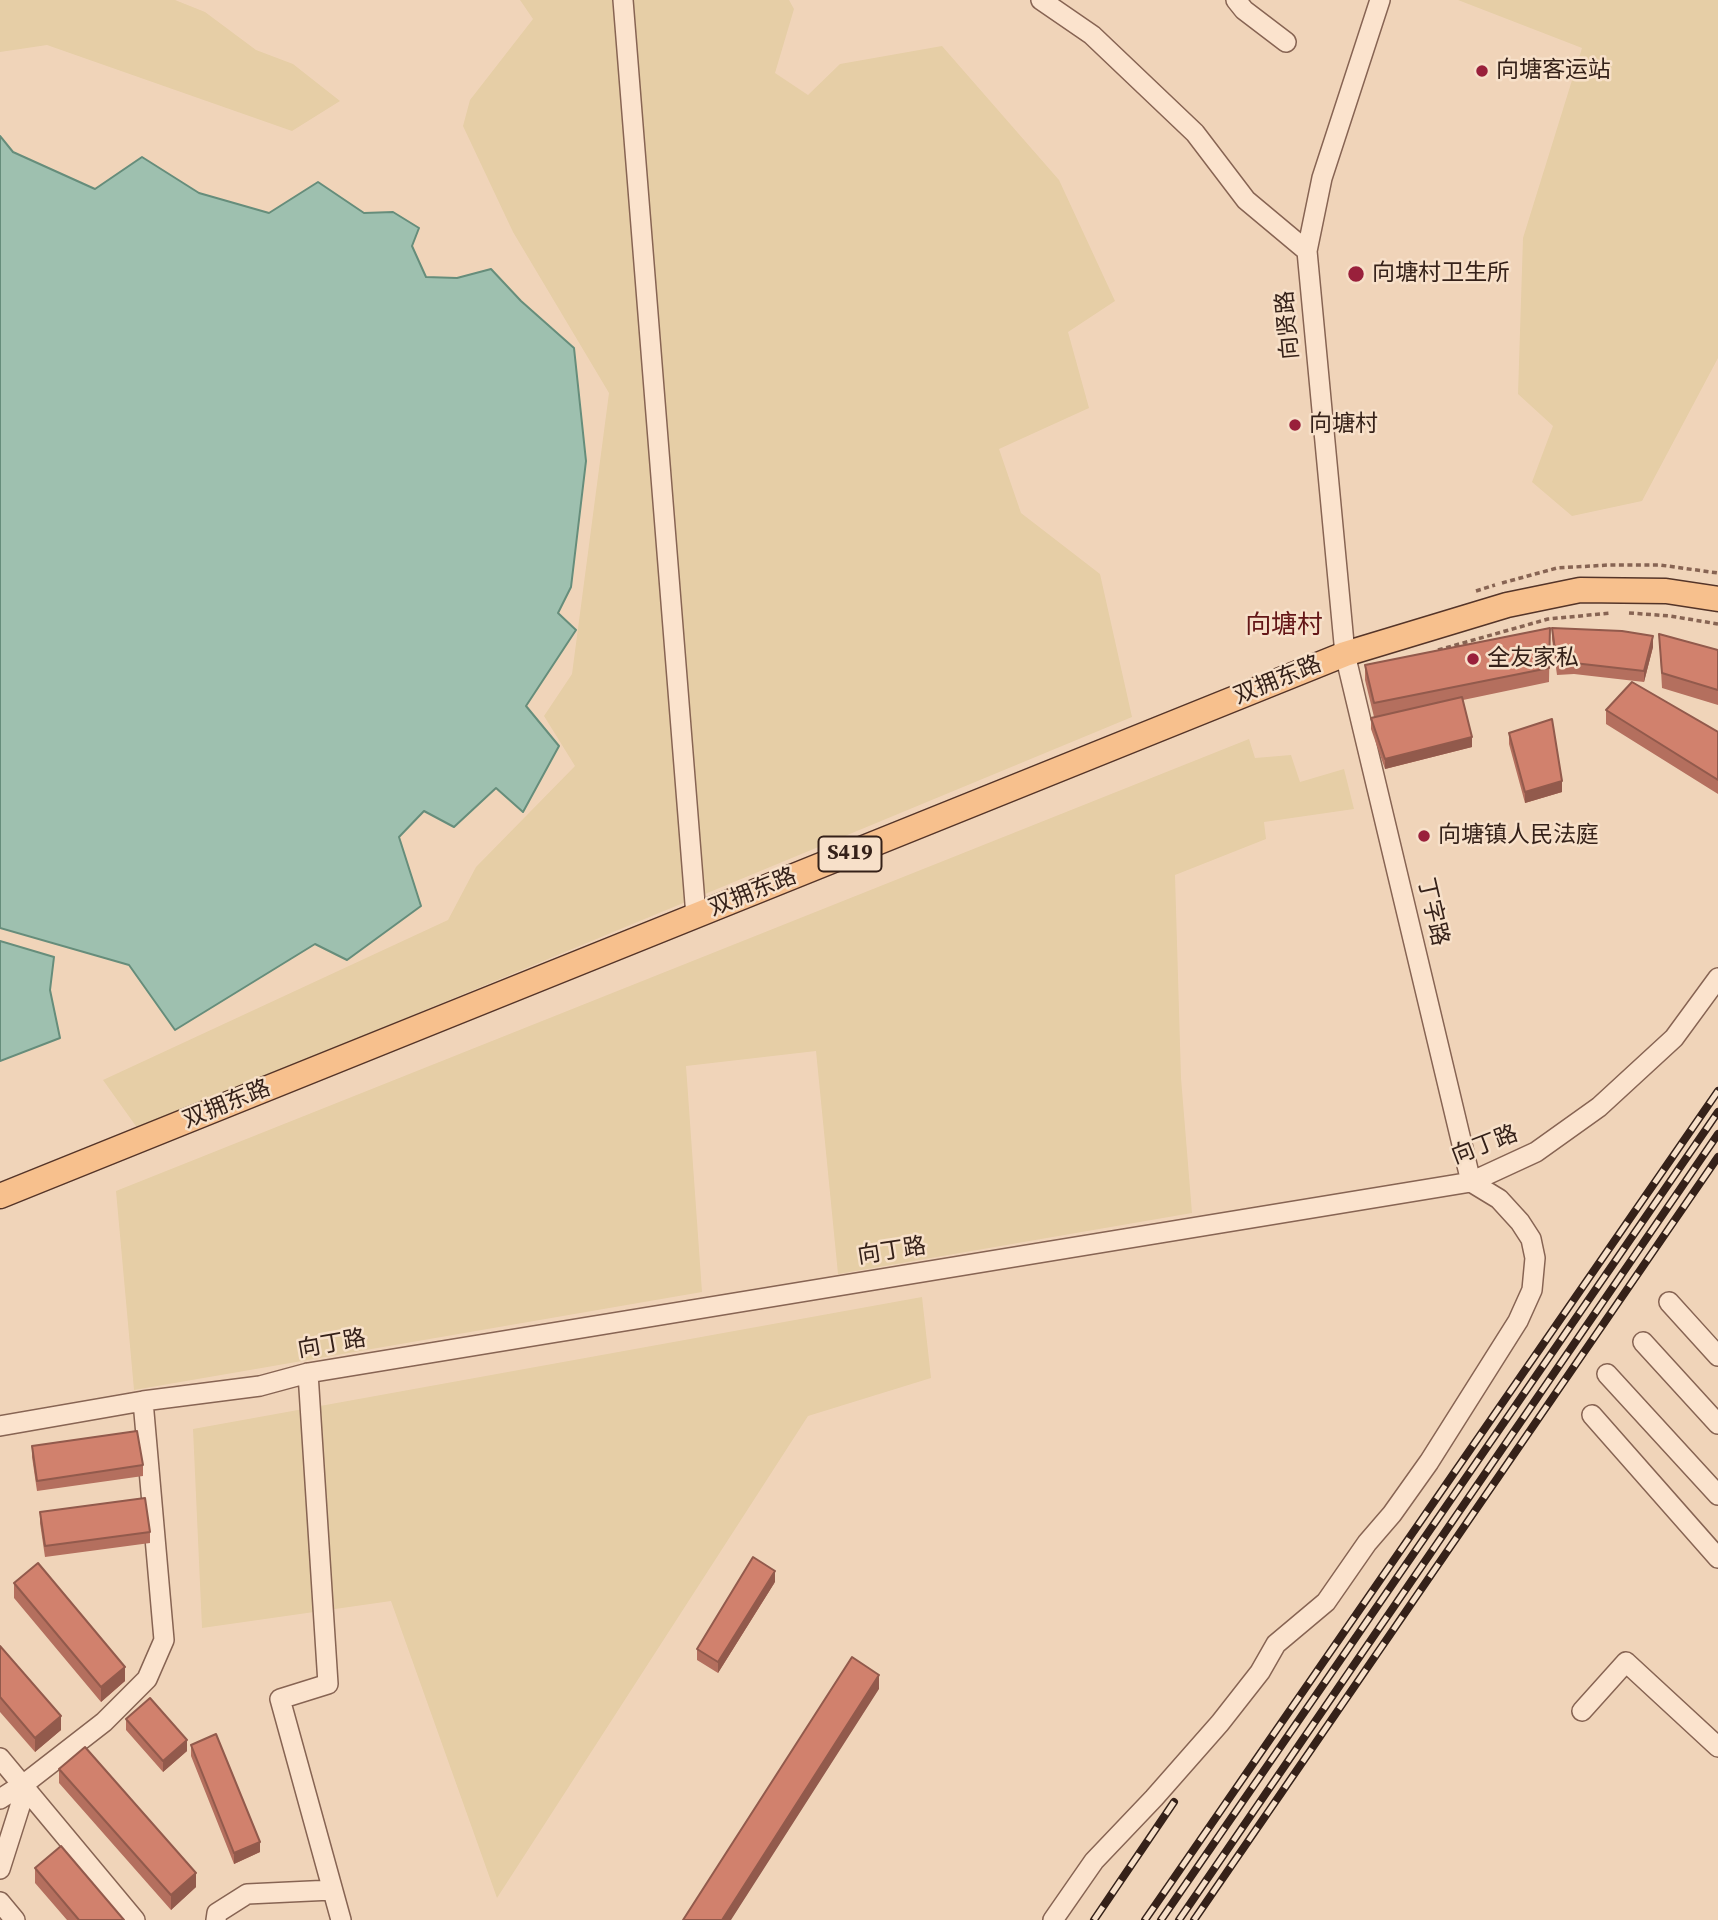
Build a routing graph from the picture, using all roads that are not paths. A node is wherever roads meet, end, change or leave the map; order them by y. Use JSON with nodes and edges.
{"nodes":[{"id":1,"x":623,"y":0,"type":"edge"},
{"id":2,"x":1041,"y":0,"type":"edge"},
{"id":3,"x":1236,"y":0,"type":"edge"},
{"id":4,"x":1380,"y":0,"type":"edge"},
{"id":5,"x":1286,"y":42,"type":"dead end"},
{"id":6,"x":1307,"y":251,"type":"junction"},
{"id":7,"x":1718,"y":599,"type":"edge"},
{"id":8,"x":1345,"y":654,"type":"junction"},
{"id":9,"x":696,"y":916,"type":"junction"},
{"id":10,"x":1718,"y":978,"type":"edge"},
{"id":11,"x":1471,"y":1182,"type":"junction"},
{"id":12,"x":0,"y":1196,"type":"edge"},
{"id":13,"x":1669,"y":1301,"type":"dead end"},
{"id":14,"x":1643,"y":1342,"type":"dead end"},
{"id":15,"x":1718,"y":1356,"type":"edge"},
{"id":16,"x":308,"y":1373,"type":"junction"},
{"id":17,"x":1607,"y":1374,"type":"dead end"},
{"id":18,"x":143,"y":1401,"type":"junction"},
{"id":19,"x":1591,"y":1415,"type":"dead end"},
{"id":20,"x":1718,"y":1424,"type":"edge"},
{"id":21,"x":0,"y":1426,"type":"edge"},
{"id":22,"x":1718,"y":1495,"type":"edge"},
{"id":23,"x":1718,"y":1558,"type":"edge"},
{"id":24,"x":1583,"y":1711,"type":"dead end"},
{"id":25,"x":1718,"y":1747,"type":"edge"},
{"id":26,"x":0,"y":1758,"type":"edge"},
{"id":27,"x":25,"y":1782,"type":"junction"},
{"id":28,"x":0,"y":1799,"type":"edge"},
{"id":29,"x":0,"y":1869,"type":"edge"},
{"id":30,"x":332,"y":1890,"type":"junction"},
{"id":31,"x":0,"y":1902,"type":"edge"},
{"id":32,"x":15,"y":1920,"type":"edge"},
{"id":33,"x":135,"y":1920,"type":"edge"},
{"id":34,"x":216,"y":1920,"type":"edge"},
{"id":35,"x":341,"y":1920,"type":"edge"},
{"id":36,"x":1053,"y":1920,"type":"edge"}],
"edges":[{"from":1,"to":9,"type":"street"},
{"from":2,"to":6,"type":"street"},
{"from":3,"to":5,"type":"street"},
{"from":4,"to":6,"type":"street","name":"向贤路"},
{"from":6,"to":8,"type":"street","name":"向贤路"},
{"from":7,"to":8,"type":"main road","name":"双拥东路","number":"S419"},
{"from":8,"to":9,"type":"main road","name":"双拥东路","number":"S419"},
{"from":8,"to":11,"type":"street","name":"丁字路"},
{"from":9,"to":12,"type":"main road","name":"双拥东路","number":"S419"},
{"from":10,"to":11,"type":"street","name":"向丁路"},
{"from":11,"to":16,"type":"street","name":"向丁路"},
{"from":11,"to":36,"type":"street"},
{"from":13,"to":15,"type":"street"},
{"from":14,"to":20,"type":"street"},
{"from":16,"to":18,"type":"street","name":"向丁路"},
{"from":16,"to":30,"type":"street"},
{"from":17,"to":22,"type":"street"},
{"from":18,"to":21,"type":"street","name":"向丁路"},
{"from":18,"to":27,"type":"street"},
{"from":19,"to":23,"type":"street"},
{"from":24,"to":25,"type":"street"},
{"from":26,"to":27,"type":"street"},
{"from":27,"to":28,"type":"street"},
{"from":27,"to":29,"type":"street"},
{"from":27,"to":33,"type":"street"},
{"from":30,"to":34,"type":"street"},
{"from":30,"to":35,"type":"street"},
{"from":31,"to":32,"type":"street"}]}
